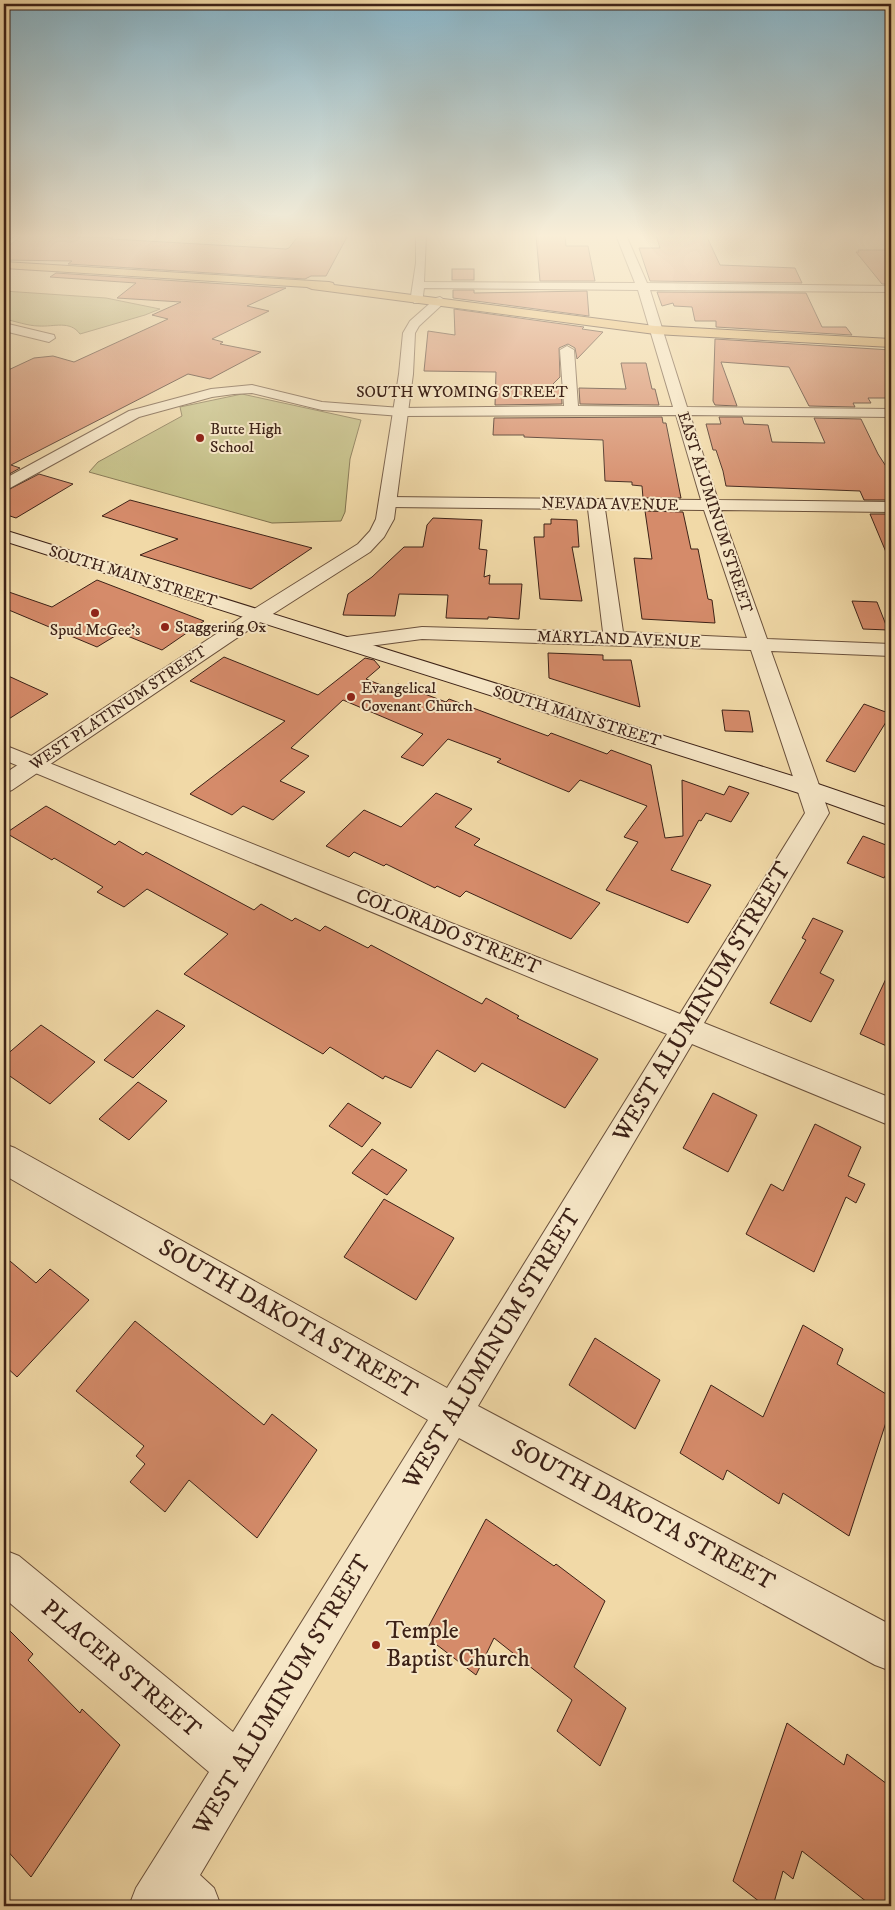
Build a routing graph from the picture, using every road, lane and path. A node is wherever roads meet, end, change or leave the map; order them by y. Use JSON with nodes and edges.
{"nodes":[{"id":1,"x":414,"y":324,"type":"edge"},
{"id":2,"x":610,"y":324,"type":"edge"},
{"id":3,"x":653,"y":324,"type":"edge"},
{"id":4,"x":4,"y":327,"type":"edge"},
{"id":5,"x":655,"y":330,"type":"junction"},
{"id":6,"x":49,"y":338,"type":"dead end"},
{"id":7,"x":891,"y":343,"type":"edge"},
{"id":8,"x":567,"y":350,"type":"dead end"},
{"id":9,"x":571,"y":410,"type":"junction"},
{"id":10,"x":401,"y":412,"type":"junction"},
{"id":11,"x":683,"y":412,"type":"junction"},
{"id":12,"x":891,"y":413,"type":"edge"},
{"id":13,"x":4,"y":485,"type":"edge"},
{"id":14,"x":388,"y":502,"type":"junction"},
{"id":15,"x":596,"y":503,"type":"junction"},
{"id":16,"x":711,"y":505,"type":"junction"},
{"id":17,"x":891,"y":506,"type":"edge"},
{"id":18,"x":4,"y":536,"type":"edge"},
{"id":19,"x":258,"y":615,"type":"junction"},
{"id":20,"x":614,"y":638,"type":"junction"},
{"id":21,"x":346,"y":643,"type":"junction"},
{"id":22,"x":759,"y":645,"type":"junction"},
{"id":23,"x":891,"y":650,"type":"edge"},
{"id":24,"x":4,"y":752,"type":"edge"},
{"id":25,"x":35,"y":764,"type":"junction"},
{"id":26,"x":4,"y":785,"type":"edge"},
{"id":27,"x":810,"y":789,"type":"junction"},
{"id":28,"x":891,"y":818,"type":"edge"},
{"id":29,"x":686,"y":1029,"type":"junction"},
{"id":30,"x":891,"y":1112,"type":"edge"},
{"id":31,"x":4,"y":1158,"type":"edge"},
{"id":32,"x":453,"y":1413,"type":"junction"},
{"id":33,"x":4,"y":1571,"type":"edge"},
{"id":34,"x":891,"y":1649,"type":"edge"},
{"id":35,"x":239,"y":1767,"type":"junction"},
{"id":36,"x":173,"y":1898,"type":"edge"}],
"edges":[{"from":1,"to":10,"type":"street","name":"WEST PLATINUM STREET"},
{"from":2,"to":5,"type":"main road"},
{"from":3,"to":5,"type":"street","name":"EAST ALUMINUM STREET"},
{"from":4,"to":6,"type":"street"},
{"from":5,"to":7,"type":"main road"},
{"from":5,"to":11,"type":"street","name":"EAST ALUMINUM STREET"},
{"from":8,"to":9,"type":"street"},
{"from":9,"to":10,"type":"street","name":"SOUTH WYOMING STREET"},
{"from":9,"to":11,"type":"street","name":"SOUTH WYOMING STREET"},
{"from":10,"to":13,"type":"street","name":"SOUTH WYOMING STREET"},
{"from":10,"to":14,"type":"street","name":"WEST PLATINUM STREET"},
{"from":11,"to":12,"type":"street","name":"SOUTH WYOMING STREET"},
{"from":11,"to":16,"type":"street","name":"EAST ALUMINUM STREET"},
{"from":14,"to":15,"type":"street","name":"NEVADA AVENUE"},
{"from":14,"to":19,"type":"street","name":"WEST PLATINUM STREET"},
{"from":15,"to":16,"type":"street","name":"NEVADA AVENUE"},
{"from":15,"to":20,"type":"street"},
{"from":16,"to":17,"type":"street","name":"NEVADA AVENUE"},
{"from":16,"to":22,"type":"street","name":"EAST ALUMINUM STREET"},
{"from":18,"to":19,"type":"street","name":"SOUTH MAIN STREET"},
{"from":19,"to":21,"type":"street","name":"SOUTH MAIN STREET"},
{"from":19,"to":25,"type":"street","name":"WEST PLATINUM STREET"},
{"from":20,"to":21,"type":"street","name":"MARYLAND AVENUE"},
{"from":20,"to":22,"type":"street","name":"MARYLAND AVENUE"},
{"from":21,"to":27,"type":"street","name":"SOUTH MAIN STREET"},
{"from":22,"to":23,"type":"street","name":"MARYLAND AVENUE"},
{"from":22,"to":27,"type":"street","name":"EAST ALUMINUM STREET"},
{"from":24,"to":25,"type":"street","name":"COLORADO STREET"},
{"from":25,"to":26,"type":"street","name":"WEST PLATINUM STREET"},
{"from":25,"to":29,"type":"street","name":"COLORADO STREET"},
{"from":27,"to":28,"type":"street","name":"SOUTH MAIN STREET"},
{"from":27,"to":29,"type":"street","name":"WEST ALUMINUM STREET"},
{"from":29,"to":30,"type":"street","name":"COLORADO STREET"},
{"from":29,"to":32,"type":"street","name":"WEST ALUMINUM STREET"},
{"from":31,"to":32,"type":"street","name":"SOUTH DAKOTA STREET"},
{"from":32,"to":34,"type":"street","name":"SOUTH DAKOTA STREET"},
{"from":32,"to":35,"type":"street","name":"WEST ALUMINUM STREET"},
{"from":33,"to":35,"type":"street","name":"PLACER STREET"},
{"from":35,"to":36,"type":"street","name":"WEST ALUMINUM STREET"}]}
